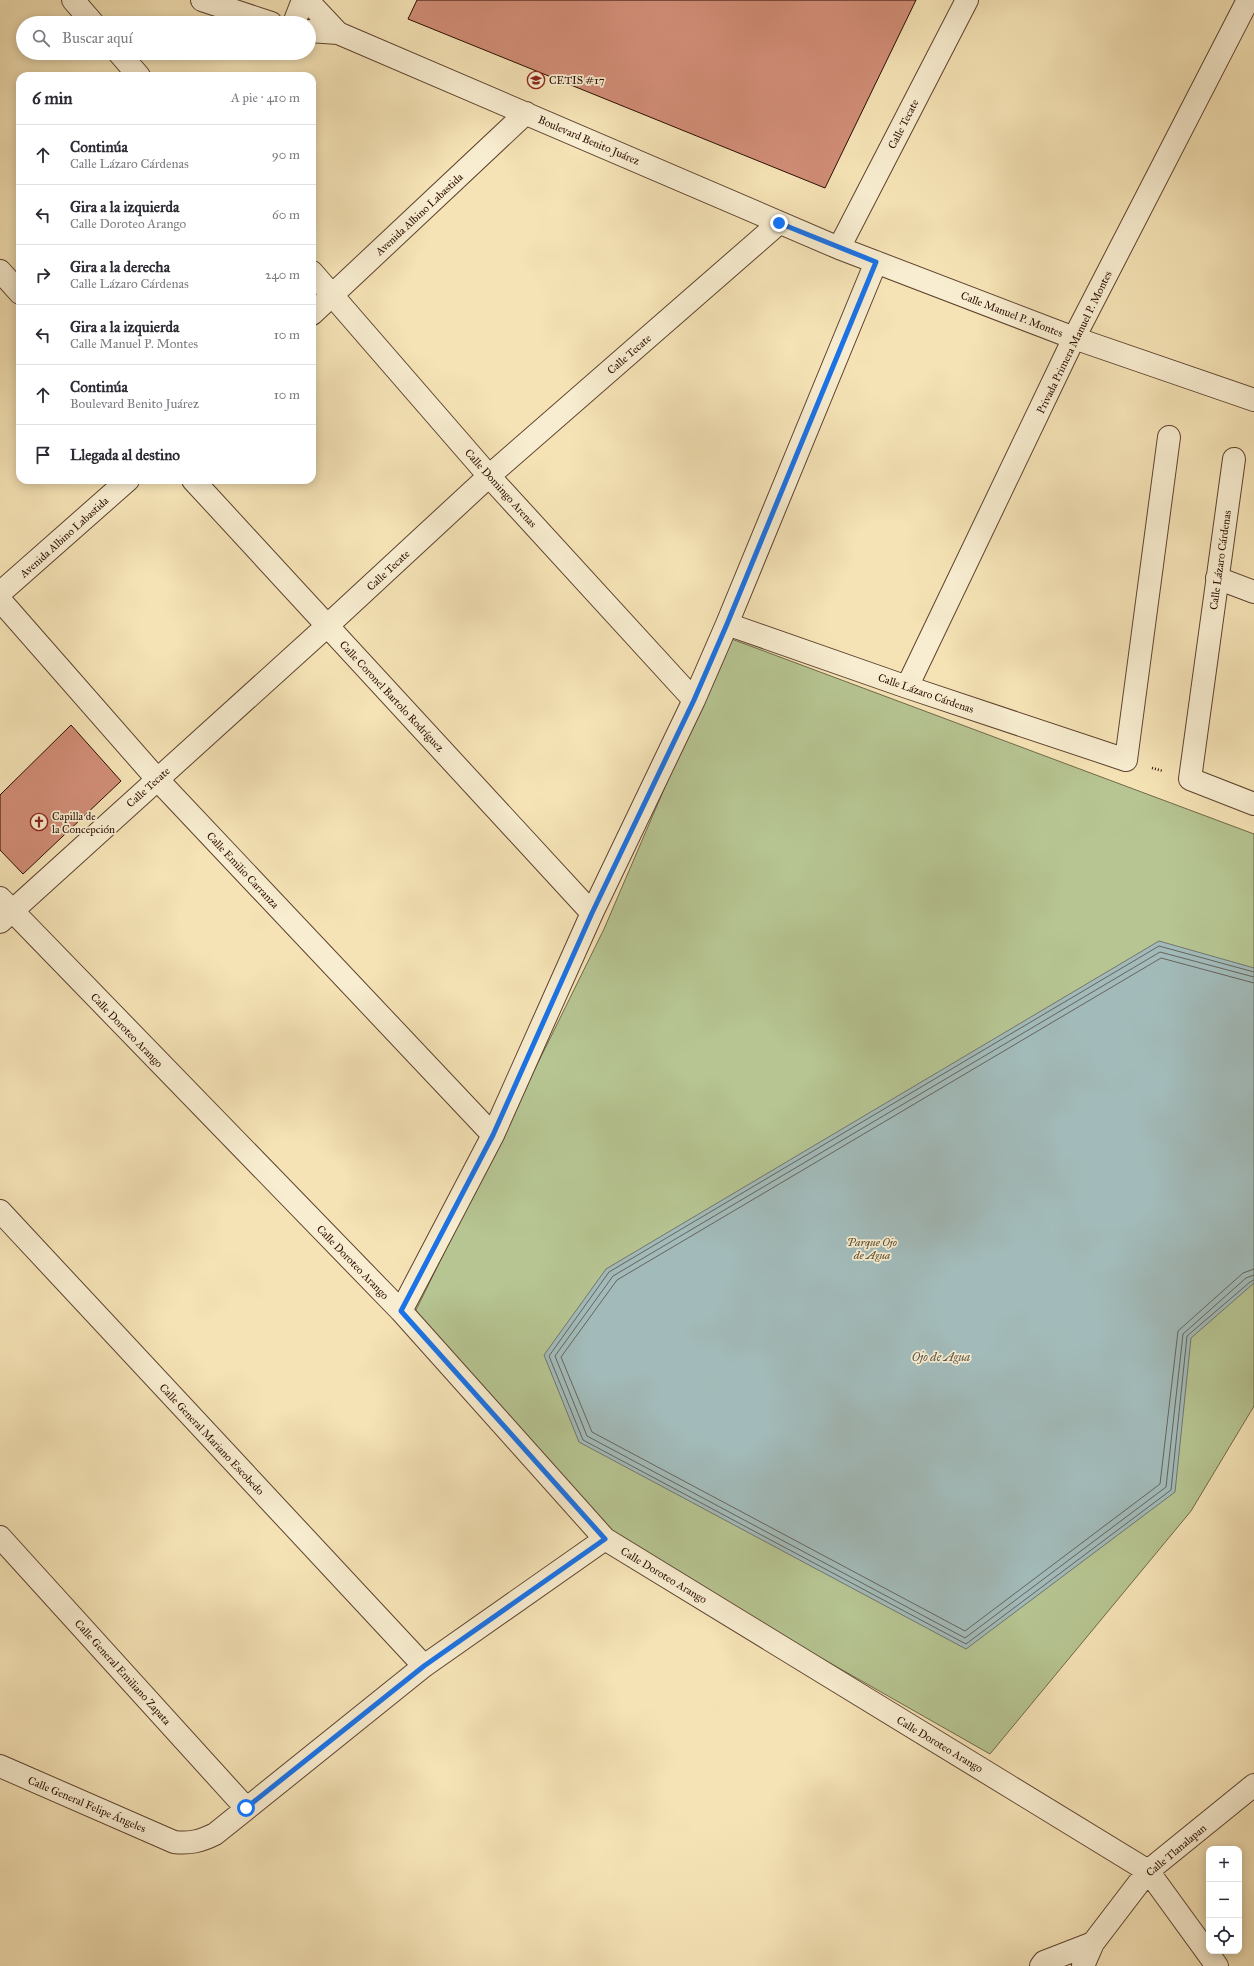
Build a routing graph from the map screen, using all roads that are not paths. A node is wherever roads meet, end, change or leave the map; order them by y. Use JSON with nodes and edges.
{"nodes":[{"id":1,"x":73,"y":0,"type":"edge"},
{"id":2,"x":202,"y":0,"type":"edge"},
{"id":3,"x":303,"y":0,"type":"edge"},
{"id":4,"x":307,"y":0,"type":"edge"},
{"id":5,"x":967,"y":0,"type":"edge"},
{"id":6,"x":1248,"y":0,"type":"edge"},
{"id":7,"x":87,"y":16,"type":"edge"},
{"id":8,"x":250,"y":16,"type":"edge"},
{"id":9,"x":297,"y":16,"type":"edge"},
{"id":10,"x":316,"y":31,"type":"edge"},
{"id":11,"x":338,"y":33,"type":"junction"},
{"id":12,"x":125,"y":60,"type":"edge"},
{"id":13,"x":136,"y":72,"type":"edge"},
{"id":14,"x":526,"y":113,"type":"junction"},
{"id":15,"x":779,"y":223,"type":"junction"},
{"id":16,"x":839,"y":248,"type":"junction"},
{"id":17,"x":876,"y":262,"type":"junction"},
{"id":18,"x":0,"y":271,"type":"edge"},
{"id":19,"x":316,"y":277,"type":"edge"},
{"id":20,"x":16,"y":289,"type":"edge"},
{"id":21,"x":332,"y":295,"type":"junction"},
{"id":22,"x":316,"y":310,"type":"edge"},
{"id":23,"x":1074,"y":338,"type":"junction"},
{"id":24,"x":1254,"y":400,"type":"edge"},
{"id":25,"x":1169,"y":437,"type":"dead end"},
{"id":26,"x":1234,"y":459,"type":"dead end"},
{"id":27,"x":489,"y":476,"type":"junction"},
{"id":28,"x":123,"y":484,"type":"edge"},
{"id":29,"x":197,"y":484,"type":"edge"},
{"id":30,"x":1217,"y":578,"type":"junction"},
{"id":31,"x":1254,"y":592,"type":"edge"},
{"id":32,"x":0,"y":593,"type":"edge"},
{"id":33,"x":0,"y":600,"type":"edge"},
{"id":34,"x":727,"y":624,"type":"junction"},
{"id":35,"x":327,"y":626,"type":"junction"},
{"id":36,"x":907,"y":687,"type":"junction"},
{"id":37,"x":694,"y":700,"type":"junction"},
{"id":38,"x":157,"y":779,"type":"junction"},
{"id":39,"x":1254,"y":804,"type":"edge"},
{"id":40,"x":4,"y":910,"type":"edge"},
{"id":41,"x":592,"y":913,"type":"junction"},
{"id":42,"x":493,"y":1135,"type":"junction"},
{"id":43,"x":0,"y":1211,"type":"edge"},
{"id":44,"x":401,"y":1311,"type":"junction"},
{"id":45,"x":0,"y":1537,"type":"edge"},
{"id":46,"x":605,"y":1539,"type":"junction"},
{"id":47,"x":424,"y":1666,"type":"junction"},
{"id":48,"x":0,"y":1766,"type":"edge"},
{"id":49,"x":1254,"y":1785,"type":"edge"},
{"id":50,"x":246,"y":1808,"type":"junction"},
{"id":51,"x":1148,"y":1871,"type":"junction"},
{"id":52,"x":1094,"y":1943,"type":"junction"},
{"id":53,"x":1041,"y":1966,"type":"edge"},
{"id":54,"x":1083,"y":1966,"type":"edge"},
{"id":55,"x":1218,"y":1966,"type":"edge"}],
"edges":[{"from":1,"to":7,"type":"street"},
{"from":2,"to":8,"type":"street"},
{"from":3,"to":9,"type":"street"},
{"from":4,"to":11,"type":"street","name":"Boulevard Benito Juárez"},
{"from":5,"to":16,"type":"street","name":"Calle Tecate"},
{"from":6,"to":23,"type":"street","name":"Privada Primera Manuel P. Montes"},
{"from":10,"to":11,"type":"street","name":"Boulevard Benito Juárez"},
{"from":11,"to":14,"type":"street","name":"Boulevard Benito Juárez"},
{"from":12,"to":13,"type":"street"},
{"from":14,"to":15,"type":"street","name":"Boulevard Benito Juárez"},
{"from":14,"to":21,"type":"street","name":"Avenida Albino Labastida"},
{"from":15,"to":16,"type":"street","name":"Boulevard Benito Juárez"},
{"from":15,"to":27,"type":"street","name":"Calle Tecate"},
{"from":16,"to":17,"type":"street","name":"Calle Manuel P. Montes"},
{"from":17,"to":23,"type":"street","name":"Calle Manuel P. Montes"},
{"from":17,"to":34,"type":"street"},
{"from":18,"to":20,"type":"street"},
{"from":19,"to":21,"type":"street","name":"Calle Domingo Arenas"},
{"from":21,"to":22,"type":"street","name":"Avenida Albino Labastida"},
{"from":21,"to":27,"type":"street","name":"Calle Domingo Arenas"},
{"from":23,"to":24,"type":"street","name":"Calle Manuel P. Montes"},
{"from":23,"to":36,"type":"street","name":"Privada Primera Manuel P. Montes"},
{"from":25,"to":36,"type":"street","name":"Calle Lázaro Cárdenas"},
{"from":26,"to":30,"type":"street","name":"Calle Lázaro Cárdenas"},
{"from":27,"to":35,"type":"street","name":"Calle Tecate"},
{"from":27,"to":37,"type":"street","name":"Calle Domingo Arenas"},
{"from":28,"to":32,"type":"street","name":"Avenida Albino Labastida"},
{"from":29,"to":35,"type":"street","name":"Calle Coronel Bartolo Rodríguez"},
{"from":30,"to":31,"type":"street"},
{"from":30,"to":39,"type":"street","name":"Calle Lázaro Cárdenas"},
{"from":33,"to":38,"type":"street","name":"Calle Emilio Carranza"},
{"from":34,"to":36,"type":"street","name":"Calle Lázaro Cárdenas"},
{"from":34,"to":37,"type":"street"},
{"from":35,"to":38,"type":"street","name":"Calle Tecate"},
{"from":35,"to":41,"type":"street","name":"Calle Coronel Bartolo Rodríguez"},
{"from":37,"to":41,"type":"street"},
{"from":38,"to":40,"type":"street","name":"Calle Tecate"},
{"from":38,"to":42,"type":"street","name":"Calle Emilio Carranza"},
{"from":40,"to":44,"type":"street","name":"Calle Doroteo Arango"},
{"from":41,"to":42,"type":"street"},
{"from":42,"to":44,"type":"street"},
{"from":43,"to":47,"type":"street","name":"Calle General Mariano Escobedo"},
{"from":44,"to":46,"type":"street","name":"Calle Doroteo Arango"},
{"from":45,"to":50,"type":"street","name":"Calle General Emiliano Zapata"},
{"from":46,"to":47,"type":"street"},
{"from":46,"to":51,"type":"street","name":"Calle Doroteo Arango"},
{"from":47,"to":50,"type":"street"},
{"from":48,"to":50,"type":"street","name":"Calle General Felipe Ángeles"},
{"from":49,"to":51,"type":"street","name":"Calle Tlanalapan"},
{"from":51,"to":52,"type":"street","name":"Calle Tlanalapan"},
{"from":51,"to":55,"type":"street"},
{"from":52,"to":53,"type":"street"},
{"from":52,"to":54,"type":"street","name":"Calle Tlanalapan"}]}
